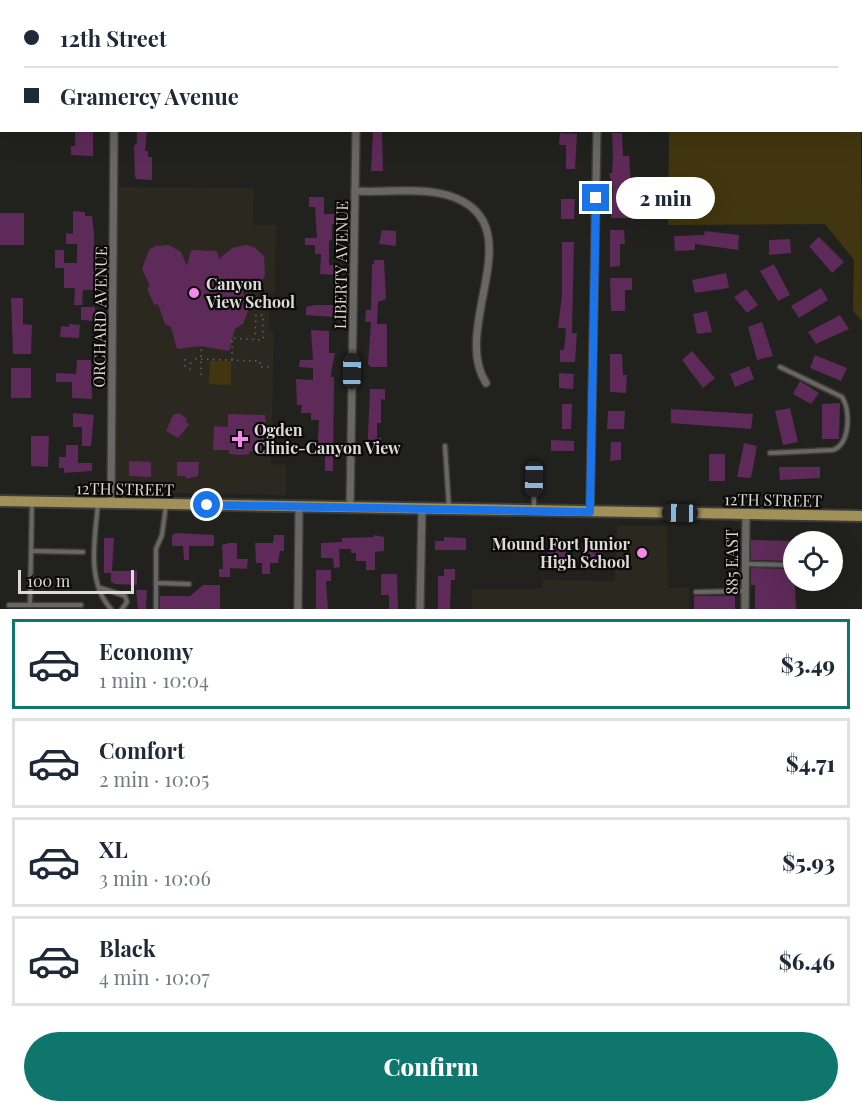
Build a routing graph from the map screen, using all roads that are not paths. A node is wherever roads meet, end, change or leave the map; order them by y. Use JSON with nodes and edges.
{"nodes":[{"id":1,"x":114,"y":132,"type":"edge"},
{"id":2,"x":357,"y":132,"type":"edge"},
{"id":3,"x":597,"y":132,"type":"edge"},
{"id":4,"x":356,"y":191,"type":"junction"},
{"id":5,"x":780,"y":367,"type":"dead end"},
{"id":6,"x":486,"y":382,"type":"dead end"},
{"id":7,"x":445,"y":446,"type":"dead end"},
{"id":8,"x":770,"y":453,"type":"dead end"},
{"id":9,"x":534,"y":466,"type":"dead end"},
{"id":10,"x":0,"y":501,"type":"edge"},
{"id":11,"x":32,"y":502,"type":"junction"},
{"id":12,"x":98,"y":503,"type":"junction"},
{"id":13,"x":111,"y":503,"type":"junction"},
{"id":14,"x":166,"y":504,"type":"junction"},
{"id":15,"x":299,"y":507,"type":"junction"},
{"id":16,"x":350,"y":507,"type":"junction"},
{"id":17,"x":422,"y":509,"type":"junction"},
{"id":18,"x":450,"y":509,"type":"junction"},
{"id":19,"x":534,"y":511,"type":"junction"},
{"id":20,"x":590,"y":512,"type":"junction"},
{"id":21,"x":746,"y":514,"type":"junction"},
{"id":22,"x":862,"y":516,"type":"edge"},
{"id":23,"x":31,"y":551,"type":"junction"},
{"id":24,"x":83,"y":552,"type":"dead end"},
{"id":25,"x":745,"y":564,"type":"junction"},
{"id":26,"x":783,"y":565,"type":"edge"},
{"id":27,"x":156,"y":583,"type":"junction"},
{"id":28,"x":189,"y":584,"type":"dead end"},
{"id":29,"x":100,"y":587,"type":"junction"},
{"id":30,"x":745,"y":591,"type":"junction"},
{"id":31,"x":696,"y":592,"type":"dead end"},
{"id":32,"x":9,"y":605,"type":"dead end"},
{"id":33,"x":30,"y":605,"type":"junction"},
{"id":34,"x":81,"y":605,"type":"dead end"},
{"id":35,"x":111,"y":609,"type":"edge"},
{"id":36,"x":122,"y":609,"type":"edge"},
{"id":37,"x":156,"y":609,"type":"edge"},
{"id":38,"x":298,"y":609,"type":"edge"},
{"id":39,"x":420,"y":609,"type":"edge"},
{"id":40,"x":745,"y":609,"type":"edge"}],
"edges":[{"from":1,"to":13,"type":"street","name":"ORCHARD AVENUE"},
{"from":2,"to":4,"type":"street","name":"LIBERTY AVENUE"},
{"from":3,"to":20,"type":"street"},
{"from":4,"to":6,"type":"street"},
{"from":4,"to":16,"type":"street","name":"LIBERTY AVENUE"},
{"from":5,"to":8,"type":"lane"},
{"from":7,"to":18,"type":"lane"},
{"from":9,"to":19,"type":"lane"},
{"from":10,"to":11,"type":"main road","name":"12TH STREET"},
{"from":11,"to":12,"type":"main road","name":"12TH STREET"},
{"from":11,"to":23,"type":"lane"},
{"from":12,"to":13,"type":"main road","name":"12TH STREET"},
{"from":12,"to":29,"type":"lane"},
{"from":13,"to":14,"type":"main road","name":"12TH STREET"},
{"from":14,"to":15,"type":"main road","name":"12TH STREET"},
{"from":14,"to":27,"type":"lane"},
{"from":15,"to":16,"type":"main road","name":"12TH STREET"},
{"from":15,"to":38,"type":"street"},
{"from":16,"to":17,"type":"main road","name":"12TH STREET"},
{"from":17,"to":18,"type":"main road","name":"12TH STREET"},
{"from":17,"to":39,"type":"street"},
{"from":18,"to":19,"type":"main road","name":"12TH STREET"},
{"from":19,"to":20,"type":"main road","name":"12TH STREET"},
{"from":20,"to":21,"type":"main road","name":"12TH STREET"},
{"from":21,"to":22,"type":"main road","name":"12TH STREET"},
{"from":21,"to":25,"type":"street","name":"885 EAST"},
{"from":23,"to":24,"type":"lane"},
{"from":23,"to":33,"type":"lane"},
{"from":25,"to":26,"type":"lane"},
{"from":25,"to":30,"type":"street","name":"885 EAST"},
{"from":27,"to":28,"type":"lane"},
{"from":27,"to":37,"type":"lane"},
{"from":29,"to":35,"type":"lane"},
{"from":29,"to":36,"type":"lane"},
{"from":30,"to":31,"type":"lane"},
{"from":30,"to":40,"type":"street","name":"885 EAST"},
{"from":32,"to":33,"type":"lane"},
{"from":33,"to":34,"type":"lane"}]}
